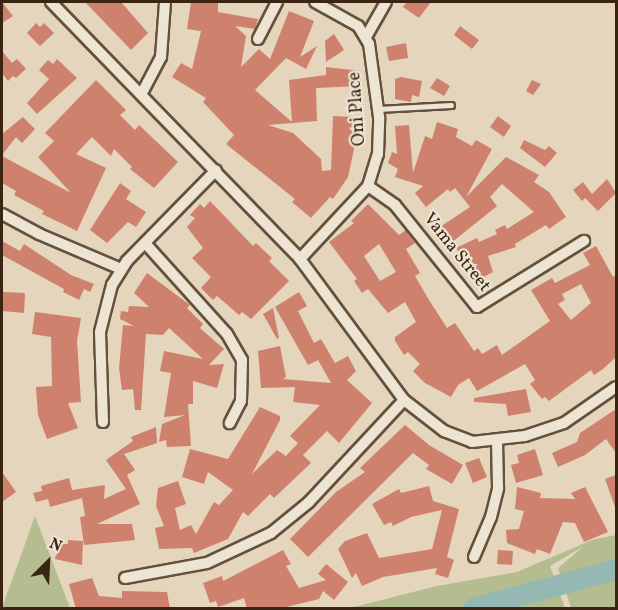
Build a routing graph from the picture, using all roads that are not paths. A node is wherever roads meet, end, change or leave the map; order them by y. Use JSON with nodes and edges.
{"nodes":[{"id":1,"x":51,"y":2,"type":"edge"},
{"id":2,"x":165,"y":2,"type":"edge"},
{"id":3,"x":277,"y":2,"type":"edge"},
{"id":4,"x":315,"y":2,"type":"edge"},
{"id":5,"x":387,"y":2,"type":"edge"},
{"id":6,"x":366,"y":37,"type":"junction"},
{"id":7,"x":258,"y":39,"type":"dead end"},
{"id":8,"x":142,"y":93,"type":"junction"},
{"id":9,"x":452,"y":105,"type":"dead end"},
{"id":10,"x":378,"y":109,"type":"junction"},
{"id":11,"x":216,"y":170,"type":"junction"},
{"id":12,"x":368,"y":186,"type":"junction"},
{"id":13,"x":2,"y":214,"type":"edge"},
{"id":14,"x":584,"y":241,"type":"dead end"},
{"id":15,"x":145,"y":243,"type":"junction"},
{"id":16,"x":300,"y":259,"type":"junction"},
{"id":17,"x":121,"y":269,"type":"junction"},
{"id":18,"x":616,"y":387,"type":"edge"},
{"id":19,"x":404,"y":400,"type":"junction"},
{"id":20,"x":103,"y":422,"type":"dead end"},
{"id":21,"x":230,"y":423,"type":"dead end"},
{"id":22,"x":497,"y":441,"type":"junction"},
{"id":23,"x":474,"y":557,"type":"dead end"},
{"id":24,"x":125,"y":578,"type":"dead end"}],
"edges":[{"from":1,"to":8,"type":"street"},
{"from":2,"to":8,"type":"street"},
{"from":3,"to":7,"type":"street"},
{"from":4,"to":6,"type":"street"},
{"from":5,"to":6,"type":"street"},
{"from":6,"to":10,"type":"street","name":"Oni Place"},
{"from":8,"to":11,"type":"street"},
{"from":9,"to":10,"type":"lane"},
{"from":10,"to":12,"type":"street","name":"Oni Place"},
{"from":11,"to":15,"type":"street"},
{"from":11,"to":16,"type":"street"},
{"from":12,"to":14,"type":"street","name":"Vama Street"},
{"from":12,"to":16,"type":"street","name":"Oni Place"},
{"from":13,"to":17,"type":"street"},
{"from":15,"to":17,"type":"street"},
{"from":15,"to":21,"type":"street"},
{"from":16,"to":19,"type":"street"},
{"from":17,"to":20,"type":"street"},
{"from":18,"to":22,"type":"street"},
{"from":19,"to":22,"type":"street"},
{"from":19,"to":24,"type":"street"},
{"from":22,"to":23,"type":"street"}]}
